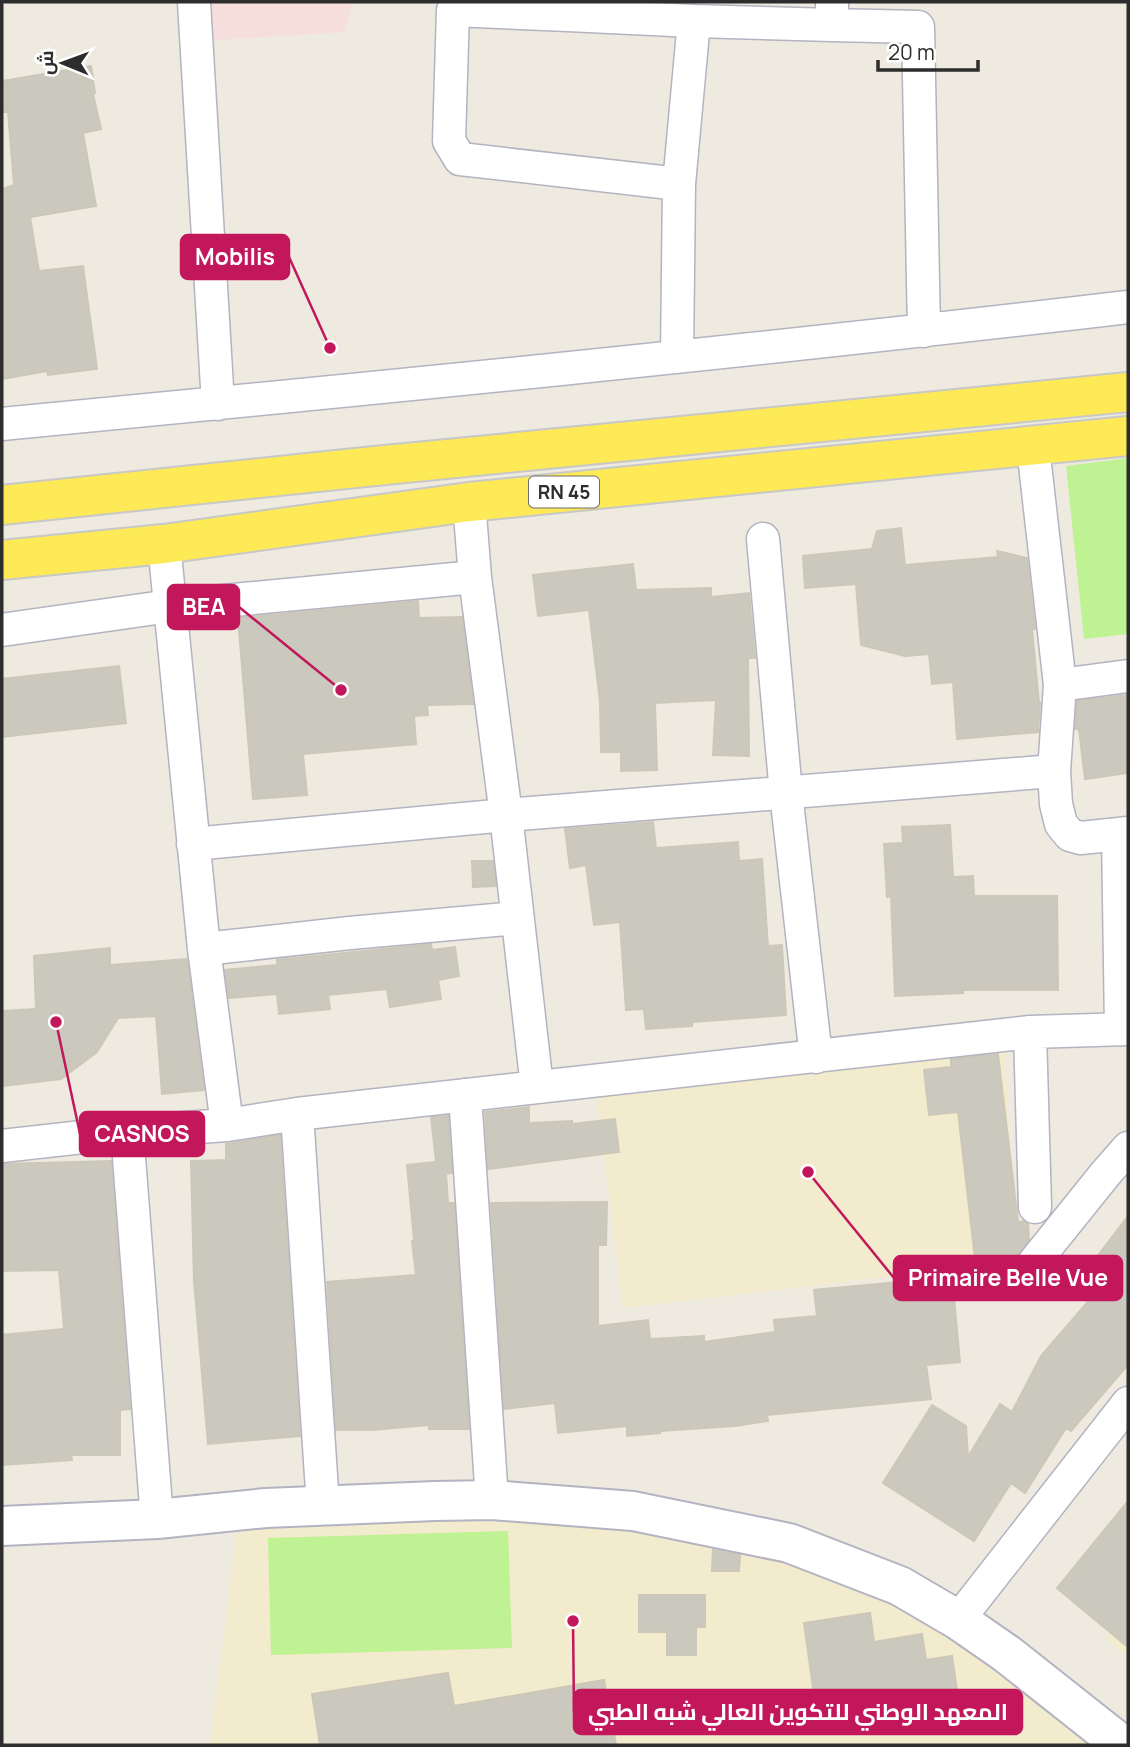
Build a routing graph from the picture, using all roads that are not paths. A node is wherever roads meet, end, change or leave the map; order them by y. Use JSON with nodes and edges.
{"nodes":[{"id":1,"x":194,"y":2,"type":"edge"},
{"id":2,"x":487,"y":7,"type":"edge"},
{"id":3,"x":569,"y":9,"type":"edge"},
{"id":4,"x":832,"y":13,"type":"edge"},
{"id":5,"x":694,"y":21,"type":"junction"},
{"id":6,"x":679,"y":184,"type":"junction"},
{"id":7,"x":1128,"y":307,"type":"edge"},
{"id":8,"x":924,"y":331,"type":"junction"},
{"id":9,"x":677,"y":357,"type":"junction"},
{"id":10,"x":1128,"y":392,"type":"edge"},
{"id":11,"x":218,"y":404,"type":"junction"},
{"id":12,"x":2,"y":425,"type":"edge"},
{"id":13,"x":1128,"y":436,"type":"edge"},
{"id":14,"x":1033,"y":447,"type":"junction"},
{"id":15,"x":469,"y":502,"type":"junction"},
{"id":16,"x":2,"y":505,"type":"edge"},
{"id":17,"x":762,"y":539,"type":"dead end"},
{"id":18,"x":164,"y":544,"type":"junction"},
{"id":19,"x":2,"y":560,"type":"edge"},
{"id":20,"x":475,"y":578,"type":"junction"},
{"id":21,"x":170,"y":606,"type":"junction"},
{"id":22,"x":2,"y":630,"type":"edge"},
{"id":23,"x":1128,"y":676,"type":"edge"},
{"id":24,"x":1060,"y":685,"type":"junction"},
{"id":25,"x":1054,"y":771,"type":"junction"},
{"id":26,"x":786,"y":793,"type":"junction"},
{"id":27,"x":506,"y":815,"type":"junction"},
{"id":28,"x":1123,"y":833,"type":"edge"},
{"id":29,"x":193,"y":844,"type":"junction"},
{"id":30,"x":517,"y":918,"type":"junction"},
{"id":31,"x":204,"y":949,"type":"junction"},
{"id":32,"x":1125,"y":1029,"type":"edge"},
{"id":33,"x":1030,"y":1032,"type":"junction"},
{"id":34,"x":816,"y":1056,"type":"junction"},
{"id":35,"x":537,"y":1087,"type":"junction"},
{"id":36,"x":465,"y":1095,"type":"junction"},
{"id":37,"x":297,"y":1114,"type":"junction"},
{"id":38,"x":227,"y":1125,"type":"junction"},
{"id":39,"x":127,"y":1132,"type":"junction"},
{"id":40,"x":2,"y":1146,"type":"edge"},
{"id":41,"x":1128,"y":1148,"type":"edge"},
{"id":42,"x":1035,"y":1207,"type":"dead end"},
{"id":43,"x":1024,"y":1275,"type":"dead end"},
{"id":44,"x":1128,"y":1403,"type":"edge"},
{"id":45,"x":492,"y":1500,"type":"junction"},
{"id":46,"x":323,"y":1506,"type":"junction"},
{"id":47,"x":156,"y":1519,"type":"junction"},
{"id":48,"x":2,"y":1526,"type":"edge"},
{"id":49,"x":958,"y":1620,"type":"junction"},
{"id":50,"x":1122,"y":1745,"type":"edge"}],
"edges":[{"from":1,"to":11,"type":"street"},
{"from":2,"to":3,"type":"street"},
{"from":2,"to":6,"type":"street"},
{"from":3,"to":5,"type":"street"},
{"from":4,"to":5,"type":"street"},
{"from":4,"to":8,"type":"street"},
{"from":5,"to":6,"type":"street"},
{"from":6,"to":9,"type":"street"},
{"from":7,"to":8,"type":"street"},
{"from":8,"to":9,"type":"street"},
{"from":9,"to":11,"type":"street"},
{"from":10,"to":16,"type":"main road","number":"RN 45"},
{"from":11,"to":12,"type":"street"},
{"from":13,"to":14,"type":"main road","number":"RN 45"},
{"from":14,"to":15,"type":"main road","number":"RN 45"},
{"from":14,"to":24,"type":"street"},
{"from":15,"to":18,"type":"main road","number":"RN 45"},
{"from":15,"to":20,"type":"street"},
{"from":17,"to":26,"type":"street"},
{"from":18,"to":19,"type":"main road","number":"RN 45"},
{"from":18,"to":21,"type":"street"},
{"from":20,"to":21,"type":"street"},
{"from":20,"to":27,"type":"street"},
{"from":21,"to":22,"type":"street"},
{"from":21,"to":29,"type":"street"},
{"from":23,"to":24,"type":"street"},
{"from":24,"to":25,"type":"street"},
{"from":25,"to":26,"type":"street"},
{"from":25,"to":28,"type":"street"},
{"from":26,"to":27,"type":"street"},
{"from":26,"to":34,"type":"street"},
{"from":27,"to":29,"type":"street"},
{"from":27,"to":30,"type":"street"},
{"from":28,"to":32,"type":"street"},
{"from":29,"to":31,"type":"street"},
{"from":30,"to":31,"type":"street"},
{"from":30,"to":35,"type":"street"},
{"from":31,"to":38,"type":"street"},
{"from":32,"to":33,"type":"street"},
{"from":33,"to":34,"type":"street"},
{"from":33,"to":42,"type":"street"},
{"from":34,"to":35,"type":"street"},
{"from":35,"to":36,"type":"street"},
{"from":36,"to":37,"type":"street"},
{"from":36,"to":45,"type":"street"},
{"from":37,"to":38,"type":"street"},
{"from":37,"to":46,"type":"street"},
{"from":38,"to":39,"type":"street"},
{"from":39,"to":40,"type":"street"},
{"from":39,"to":47,"type":"street"},
{"from":41,"to":43,"type":"street"},
{"from":44,"to":49,"type":"street"},
{"from":45,"to":46,"type":"street"},
{"from":45,"to":49,"type":"street"},
{"from":46,"to":47,"type":"street"},
{"from":47,"to":48,"type":"street"},
{"from":49,"to":50,"type":"street"}]}
